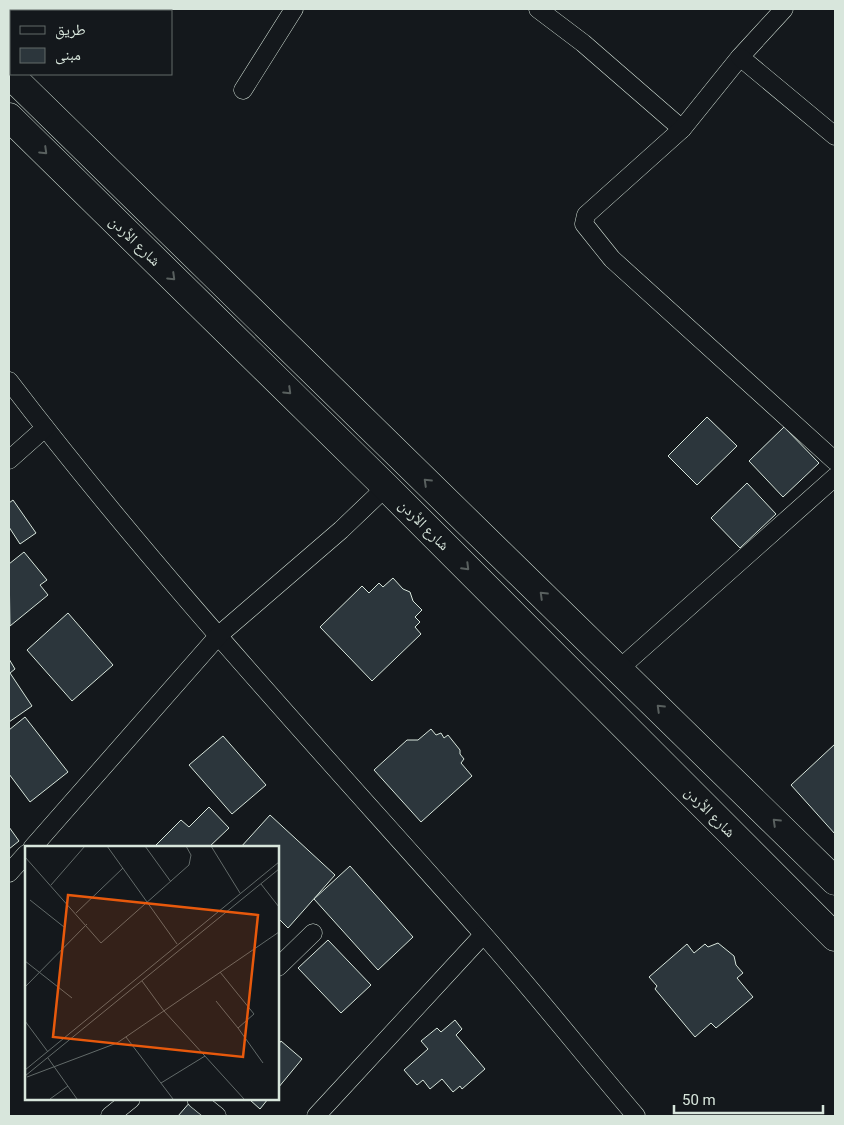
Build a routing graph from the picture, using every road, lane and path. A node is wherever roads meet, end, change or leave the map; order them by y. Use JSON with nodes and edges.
{"nodes":[{"id":1,"x":294,"y":9,"type":"edge"},
{"id":2,"x":538,"y":9,"type":"edge"},
{"id":3,"x":784,"y":9,"type":"edge"},
{"id":4,"x":740,"y":57,"type":"junction"},
{"id":5,"x":10,"y":75,"type":"edge"},
{"id":6,"x":243,"y":90,"type":"dead end"},
{"id":7,"x":9,"y":117,"type":"edge"},
{"id":8,"x":682,"y":129,"type":"junction"},
{"id":9,"x":835,"y":136,"type":"edge"},
{"id":10,"x":9,"y":381,"type":"edge"},
{"id":11,"x":45,"y":428,"type":"junction"},
{"id":12,"x":9,"y":460,"type":"edge"},
{"id":13,"x":835,"y":461,"type":"edge"},
{"id":14,"x":835,"y":477,"type":"edge"},
{"id":15,"x":386,"y":487,"type":"junction"},
{"id":16,"x":219,"y":635,"type":"junction"},
{"id":17,"x":619,"y":669,"type":"junction"},
{"id":18,"x":800,"y":845,"type":"junction"},
{"id":19,"x":34,"y":846,"type":"edge"},
{"id":20,"x":25,"y":855,"type":"edge"},
{"id":21,"x":9,"y":873,"type":"edge"},
{"id":22,"x":770,"y":873,"type":"junction"},
{"id":23,"x":835,"y":881,"type":"edge"},
{"id":24,"x":313,"y":933,"type":"dead end"},
{"id":25,"x":483,"y":935,"type":"junction"},
{"id":26,"x":835,"y":937,"type":"edge"},
{"id":27,"x":279,"y":966,"type":"edge"},
{"id":28,"x":129,"y":1100,"type":"edge"},
{"id":29,"x":197,"y":1100,"type":"edge"},
{"id":30,"x":110,"y":1116,"type":"edge"},
{"id":31,"x":217,"y":1116,"type":"edge"},
{"id":32,"x":316,"y":1116,"type":"edge"},
{"id":33,"x":636,"y":1116,"type":"edge"}],
"edges":[{"from":1,"to":6,"type":"street"},
{"from":2,"to":8,"type":"street"},
{"from":3,"to":4,"type":"street"},
{"from":4,"to":8,"type":"street"},
{"from":4,"to":9,"type":"street"},
{"from":17,"to":5,"type":"highway","name":"شارع الأردن","one_way":true},
{"from":7,"to":15,"type":"highway","name":"شارع الأردن","one_way":true},
{"from":8,"to":13,"type":"street"},
{"from":10,"to":11,"type":"street"},
{"from":11,"to":12,"type":"street"},
{"from":11,"to":16,"type":"street"},
{"from":14,"to":17,"type":"street"},
{"from":15,"to":16,"type":"street"},
{"from":15,"to":22,"type":"highway","name":"شارع الأردن","one_way":true},
{"from":16,"to":19,"type":"street"},
{"from":16,"to":25,"type":"street"},
{"from":18,"to":17,"type":"highway","name":"شارع الأردن","one_way":true},
{"from":18,"to":22,"type":"highway"},
{"from":18,"to":23,"type":"highway","name":"شارع الأردن"},
{"from":20,"to":21,"type":"street"},
{"from":22,"to":26,"type":"highway","name":"شارع الأردن"},
{"from":24,"to":27,"type":"street"},
{"from":25,"to":32,"type":"street"},
{"from":25,"to":33,"type":"street"},
{"from":28,"to":30,"type":"street"},
{"from":29,"to":31,"type":"street"}]}
